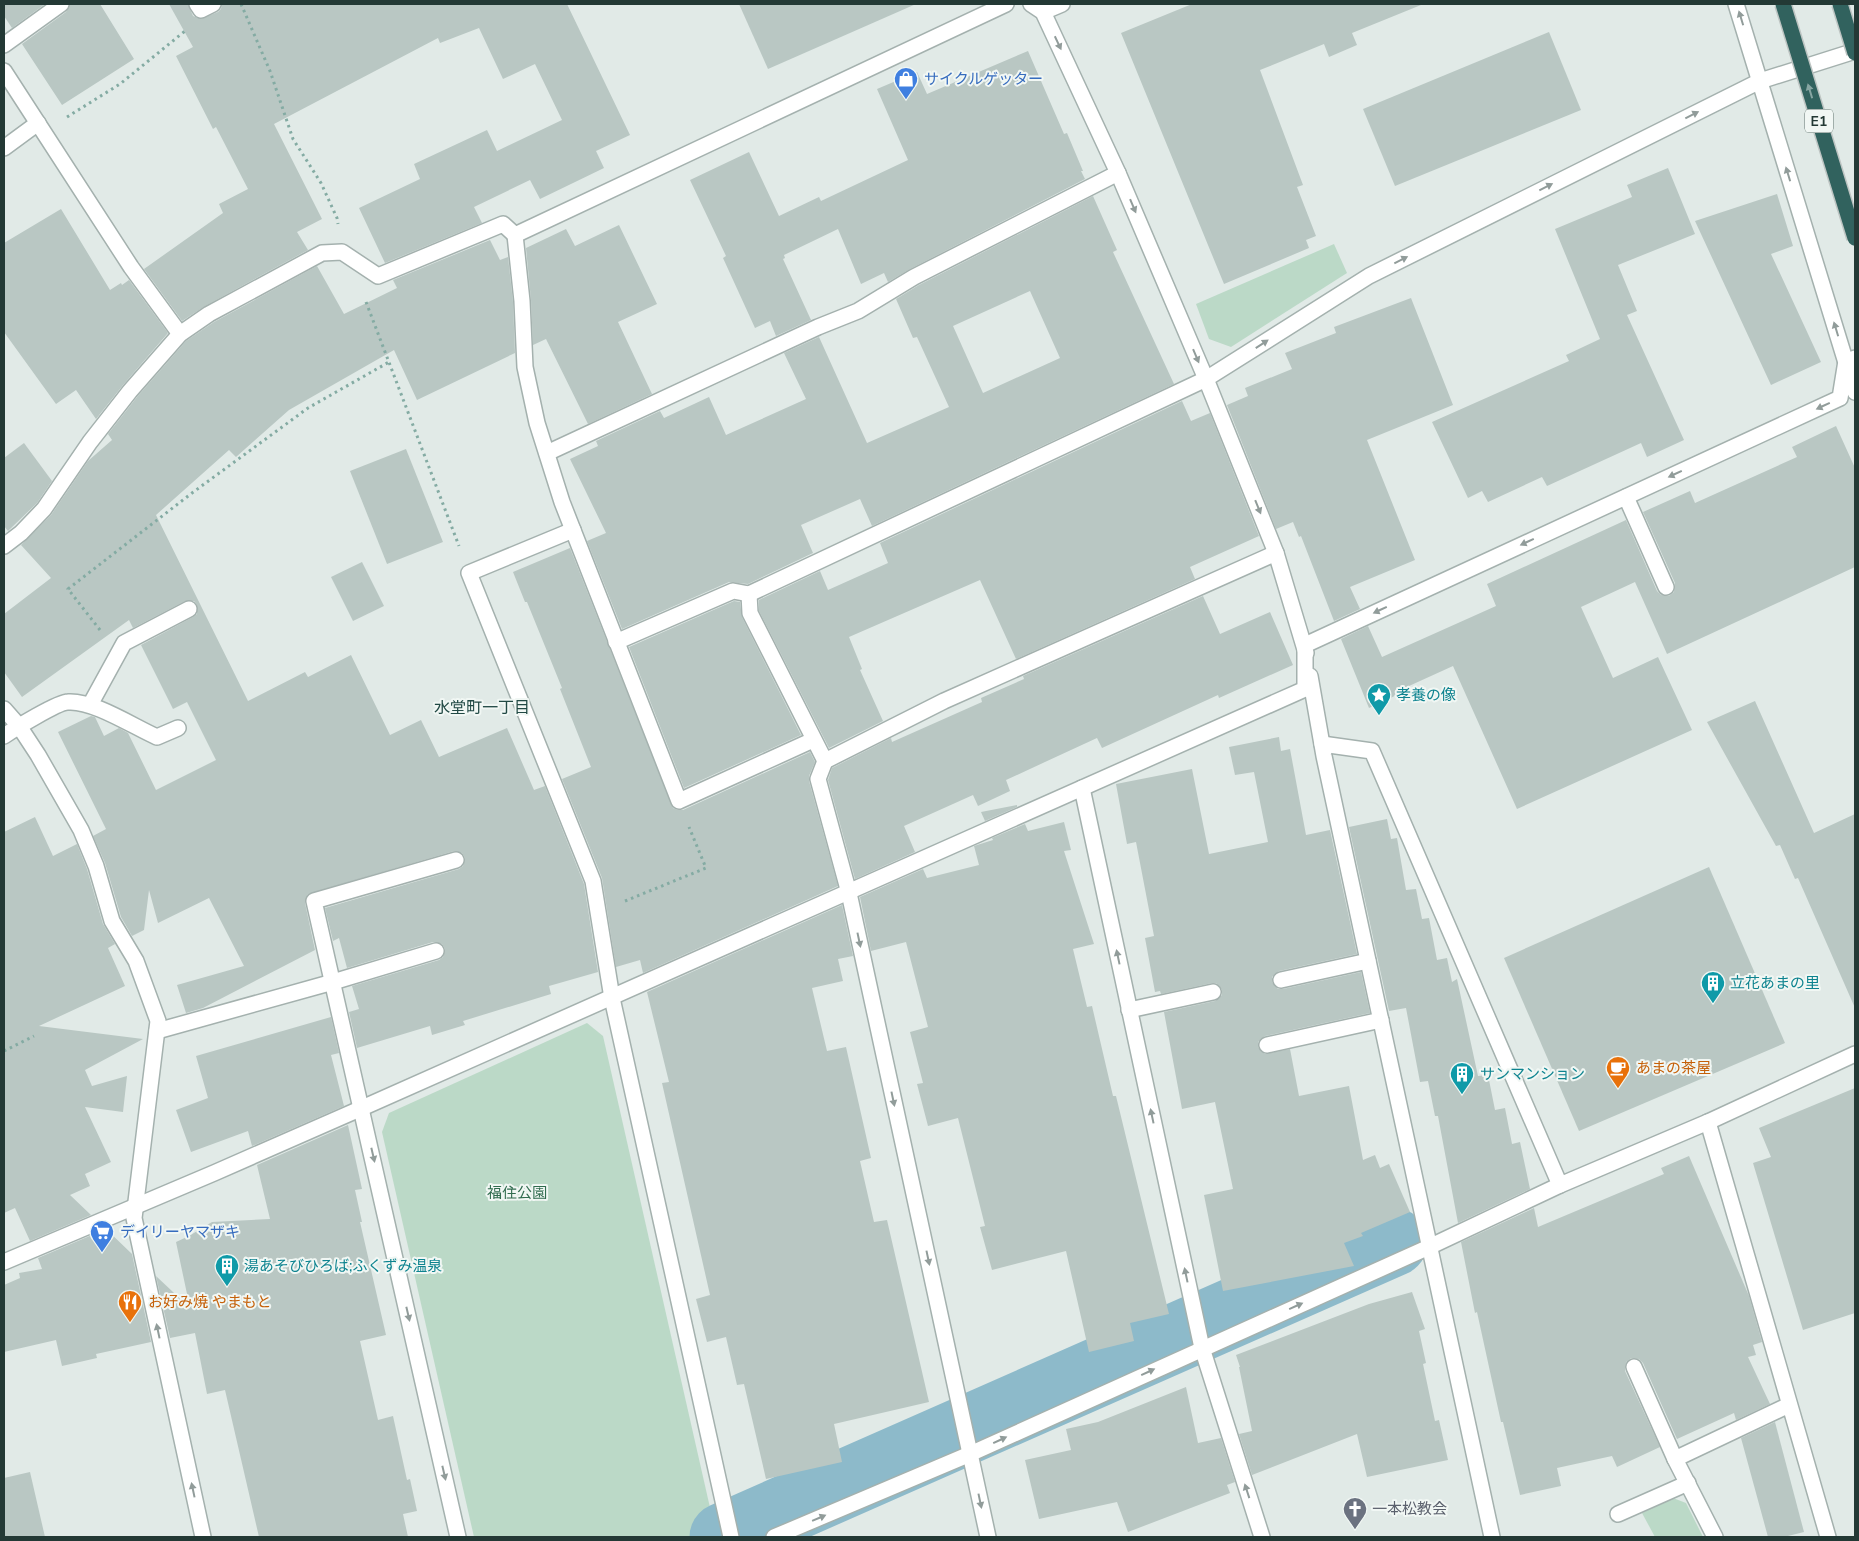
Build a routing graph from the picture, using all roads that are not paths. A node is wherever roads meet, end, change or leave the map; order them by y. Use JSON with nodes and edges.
{"nodes":[{"id":1,"x":61,"y":4,"type":"edge"},
{"id":2,"x":1006,"y":4,"type":"edge"},
{"id":3,"x":1062,"y":4,"type":"edge"},
{"id":4,"x":1736,"y":4,"type":"edge"},
{"id":5,"x":1783,"y":4,"type":"edge"},
{"id":6,"x":1840,"y":4,"type":"edge"},
{"id":7,"x":1037,"y":8,"type":"edge"},
{"id":8,"x":4,"y":45,"type":"edge"},
{"id":9,"x":1855,"y":52,"type":"edge"},
{"id":10,"x":4,"y":71,"type":"edge"},
{"id":11,"x":1760,"y":81,"type":"junction"},
{"id":12,"x":40,"y":127,"type":"junction"},
{"id":13,"x":4,"y":148,"type":"edge"},
{"id":14,"x":1118,"y":173,"type":"junction"},
{"id":15,"x":515,"y":235,"type":"junction"},
{"id":16,"x":1855,"y":238,"type":"edge"},
{"id":17,"x":180,"y":334,"type":"junction"},
{"id":18,"x":1850,"y":360,"type":"edge"},
{"id":19,"x":1206,"y":380,"type":"junction"},
{"id":20,"x":1855,"y":392,"type":"edge"},
{"id":21,"x":547,"y":453,"type":"junction"},
{"id":22,"x":1626,"y":496,"type":"junction"},
{"id":23,"x":573,"y":530,"type":"junction"},
{"id":24,"x":4,"y":546,"type":"edge"},
{"id":25,"x":1276,"y":553,"type":"junction"},
{"id":26,"x":1666,"y":587,"type":"dead end"},
{"id":27,"x":749,"y":594,"type":"junction"},
{"id":28,"x":189,"y":609,"type":"dead end"},
{"id":29,"x":616,"y":642,"type":"junction"},
{"id":30,"x":1305,"y":645,"type":"junction"},
{"id":31,"x":90,"y":704,"type":"junction"},
{"id":32,"x":4,"y":709,"type":"edge"},
{"id":33,"x":19,"y":726,"type":"junction"},
{"id":34,"x":178,"y":728,"type":"dead end"},
{"id":35,"x":4,"y":736,"type":"edge"},
{"id":36,"x":813,"y":740,"type":"junction"},
{"id":37,"x":1322,"y":744,"type":"junction"},
{"id":38,"x":825,"y":762,"type":"junction"},
{"id":39,"x":1082,"y":788,"type":"junction"},
{"id":40,"x":456,"y":860,"type":"dead end"},
{"id":41,"x":849,"y":893,"type":"junction"},
{"id":42,"x":436,"y":951,"type":"dead end"},
{"id":43,"x":1368,"y":961,"type":"junction"},
{"id":44,"x":1281,"y":980,"type":"dead end"},
{"id":45,"x":333,"y":982,"type":"junction"},
{"id":46,"x":1213,"y":992,"type":"dead end"},
{"id":47,"x":612,"y":998,"type":"junction"},
{"id":48,"x":1129,"y":1010,"type":"junction"},
{"id":49,"x":1381,"y":1020,"type":"junction"},
{"id":50,"x":157,"y":1031,"type":"junction"},
{"id":51,"x":1267,"y":1044,"type":"dead end"},
{"id":52,"x":1855,"y":1054,"type":"edge"},
{"id":53,"x":362,"y":1108,"type":"junction"},
{"id":54,"x":1708,"y":1122,"type":"junction"},
{"id":55,"x":1560,"y":1186,"type":"junction"},
{"id":56,"x":134,"y":1206,"type":"junction"},
{"id":57,"x":1429,"y":1247,"type":"junction"},
{"id":58,"x":4,"y":1262,"type":"edge"},
{"id":59,"x":1199,"y":1335,"type":"junction"},
{"id":60,"x":1634,"y":1367,"type":"dead end"},
{"id":61,"x":1789,"y":1405,"type":"junction"},
{"id":62,"x":970,"y":1454,"type":"junction"},
{"id":63,"x":1675,"y":1459,"type":"junction"},
{"id":64,"x":1688,"y":1483,"type":"junction"},
{"id":65,"x":1618,"y":1514,"type":"dead end"},
{"id":66,"x":730,"y":1533,"type":"edge"},
{"id":67,"x":203,"y":1537,"type":"edge"},
{"id":68,"x":458,"y":1537,"type":"edge"},
{"id":69,"x":774,"y":1537,"type":"edge"},
{"id":70,"x":988,"y":1537,"type":"edge"},
{"id":71,"x":1262,"y":1537,"type":"edge"},
{"id":72,"x":1492,"y":1537,"type":"edge"},
{"id":73,"x":1715,"y":1537,"type":"edge"},
{"id":74,"x":1828,"y":1537,"type":"edge"}],
"edges":[{"from":1,"to":8,"type":"street"},
{"from":2,"to":15,"type":"street"},
{"from":3,"to":7,"type":"street"},
{"from":11,"to":4,"type":"street","one_way":true},
{"from":16,"to":5,"type":"highway","number":"E1","one_way":true,"bridge":true},
{"from":6,"to":9,"type":"highway","bridge":true},
{"from":7,"to":14,"type":"street","one_way":true},
{"from":9,"to":11,"type":"street"},
{"from":10,"to":12,"type":"street"},
{"from":18,"to":11,"type":"street","one_way":true},
{"from":19,"to":11,"type":"street","one_way":true},
{"from":12,"to":13,"type":"street"},
{"from":12,"to":17,"type":"street"},
{"from":14,"to":19,"type":"street","one_way":true},
{"from":14,"to":21,"type":"street"},
{"from":15,"to":17,"type":"street"},
{"from":15,"to":21,"type":"street"},
{"from":17,"to":24,"type":"street"},
{"from":18,"to":20,"type":"street"},
{"from":18,"to":22,"type":"street","one_way":true},
{"from":19,"to":25,"type":"street","one_way":true},
{"from":19,"to":27,"type":"street"},
{"from":21,"to":23,"type":"street"},
{"from":22,"to":26,"type":"street"},
{"from":22,"to":30,"type":"street","one_way":true},
{"from":23,"to":29,"type":"street"},
{"from":23,"to":47,"type":"street"},
{"from":25,"to":30,"type":"street"},
{"from":25,"to":38,"type":"street"},
{"from":27,"to":29,"type":"street"},
{"from":27,"to":36,"type":"street"},
{"from":28,"to":31,"type":"street"},
{"from":29,"to":36,"type":"street"},
{"from":30,"to":37,"type":"street"},
{"from":30,"to":39,"type":"street"},
{"from":31,"to":33,"type":"street"},
{"from":31,"to":34,"type":"street"},
{"from":32,"to":33,"type":"street"},
{"from":33,"to":35,"type":"street"},
{"from":33,"to":50,"type":"street"},
{"from":36,"to":38,"type":"street"},
{"from":37,"to":43,"type":"street"},
{"from":37,"to":55,"type":"street"},
{"from":38,"to":41,"type":"street"},
{"from":39,"to":41,"type":"street"},
{"from":48,"to":39,"type":"street","one_way":true},
{"from":40,"to":45,"type":"street"},
{"from":41,"to":47,"type":"street"},
{"from":41,"to":62,"type":"street","one_way":true},
{"from":42,"to":45,"type":"street"},
{"from":43,"to":44,"type":"street"},
{"from":43,"to":49,"type":"street"},
{"from":45,"to":50,"type":"street"},
{"from":45,"to":53,"type":"street"},
{"from":46,"to":48,"type":"street"},
{"from":47,"to":53,"type":"street"},
{"from":47,"to":66,"type":"street"},
{"from":59,"to":48,"type":"street","one_way":true},
{"from":49,"to":51,"type":"street"},
{"from":49,"to":57,"type":"street"},
{"from":50,"to":56,"type":"street"},
{"from":52,"to":54,"type":"street"},
{"from":53,"to":56,"type":"street"},
{"from":53,"to":68,"type":"street","one_way":true},
{"from":54,"to":55,"type":"street"},
{"from":54,"to":61,"type":"street"},
{"from":55,"to":57,"type":"street"},
{"from":56,"to":58,"type":"street"},
{"from":67,"to":56,"type":"street","one_way":true},
{"from":59,"to":57,"type":"street","one_way":true},
{"from":57,"to":72,"type":"street"},
{"from":62,"to":59,"type":"street","one_way":true},
{"from":71,"to":59,"type":"street","one_way":true},
{"from":60,"to":63,"type":"street"},
{"from":61,"to":63,"type":"street"},
{"from":61,"to":74,"type":"street"},
{"from":69,"to":62,"type":"street","one_way":true},
{"from":62,"to":70,"type":"street","one_way":true},
{"from":63,"to":64,"type":"street"},
{"from":64,"to":65,"type":"street"},
{"from":64,"to":73,"type":"street"}]}
